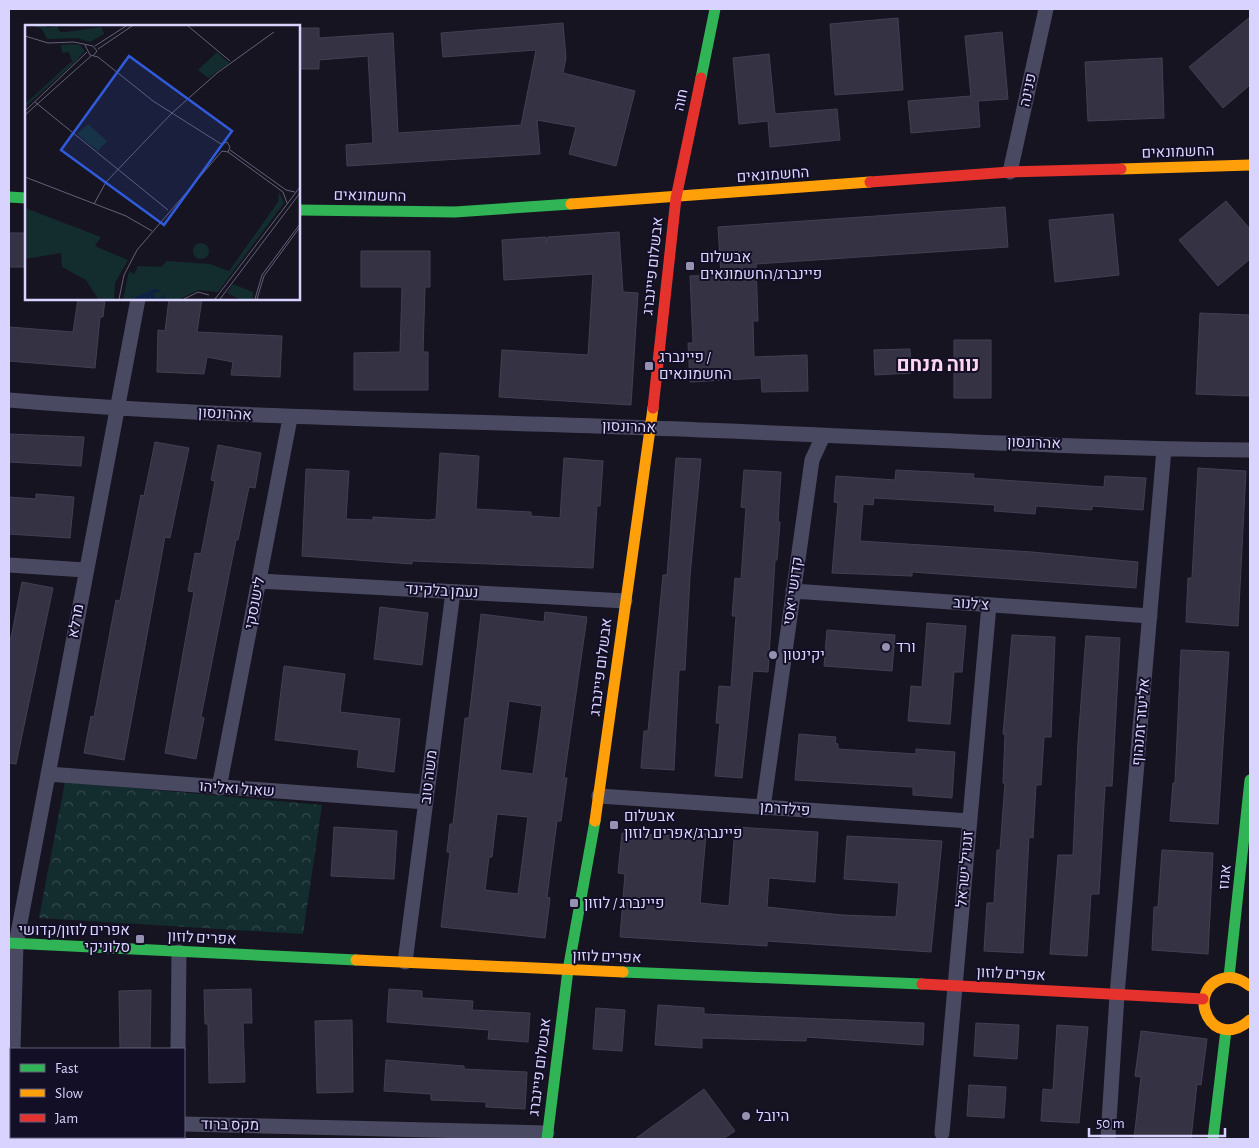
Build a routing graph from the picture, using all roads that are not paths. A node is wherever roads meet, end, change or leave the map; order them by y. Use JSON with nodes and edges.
{"nodes":[{"id":1,"x":715,"y":9,"type":"edge"},
{"id":2,"x":1046,"y":9,"type":"edge"},
{"id":3,"x":1250,"y":165,"type":"edge"},
{"id":4,"x":1010,"y":172,"type":"junction"},
{"id":5,"x":9,"y":197,"type":"edge"},
{"id":6,"x":25,"y":198,"type":"edge"},
{"id":7,"x":676,"y":198,"type":"junction"},
{"id":8,"x":300,"y":210,"type":"edge"},
{"id":9,"x":138,"y":300,"type":"edge"},
{"id":10,"x":9,"y":400,"type":"edge"},
{"id":11,"x":117,"y":409,"type":"junction"},
{"id":12,"x":290,"y":418,"type":"junction"},
{"id":13,"x":651,"y":428,"type":"junction"},
{"id":14,"x":823,"y":436,"type":"junction"},
{"id":15,"x":1164,"y":449,"type":"junction"},
{"id":16,"x":1250,"y":450,"type":"edge"},
{"id":17,"x":9,"y":564,"type":"edge"},
{"id":18,"x":85,"y":570,"type":"junction"},
{"id":19,"x":259,"y":581,"type":"junction"},
{"id":20,"x":793,"y":591,"type":"junction"},
{"id":21,"x":453,"y":592,"type":"junction"},
{"id":22,"x":625,"y":601,"type":"junction"},
{"id":23,"x":989,"y":605,"type":"junction"},
{"id":24,"x":1150,"y":616,"type":"junction"},
{"id":25,"x":48,"y":774,"type":"junction"},
{"id":26,"x":1250,"y":780,"type":"edge"},
{"id":27,"x":219,"y":788,"type":"junction"},
{"id":28,"x":600,"y":796,"type":"junction"},
{"id":29,"x":426,"y":802,"type":"junction"},
{"id":30,"x":763,"y":808,"type":"junction"},
{"id":31,"x":970,"y":821,"type":"junction"},
{"id":32,"x":12,"y":944,"type":"edge"},
{"id":33,"x":179,"y":952,"type":"junction"},
{"id":34,"x":405,"y":962,"type":"junction"},
{"id":35,"x":568,"y":970,"type":"junction"},
{"id":36,"x":1229,"y":977,"type":"junction"},
{"id":37,"x":955,"y":986,"type":"junction"},
{"id":38,"x":1250,"y":986,"type":"edge"},
{"id":39,"x":1117,"y":995,"type":"junction"},
{"id":40,"x":1203,"y":1000,"type":"junction"},
{"id":41,"x":1250,"y":1020,"type":"edge"},
{"id":42,"x":1226,"y":1030,"type":"junction"},
{"id":43,"x":12,"y":1048,"type":"edge"},
{"id":44,"x":178,"y":1048,"type":"edge"},
{"id":45,"x":10,"y":1111,"type":"edge"},
{"id":46,"x":185,"y":1124,"type":"edge"},
{"id":47,"x":942,"y":1133,"type":"dead end"},
{"id":48,"x":381,"y":1134,"type":"edge"},
{"id":49,"x":547,"y":1136,"type":"edge"},
{"id":50,"x":1108,"y":1137,"type":"dead end"},
{"id":51,"x":10,"y":1139,"type":"edge"},
{"id":52,"x":1213,"y":1139,"type":"edge"}],
"edges":[{"from":1,"to":7,"type":"street","name":"חוה"},
{"from":2,"to":4,"type":"street","name":"פנינה"},
{"from":3,"to":4,"type":"street","name":"החשמונאים"},
{"from":4,"to":7,"type":"street","name":"החשמונאים"},
{"from":5,"to":6,"type":"street"},
{"from":7,"to":8,"type":"street","name":"החשמונאים"},
{"from":7,"to":13,"type":"street","name":"אבשלום פיינברג"},
{"from":9,"to":11,"type":"street","name":"מרלא"},
{"from":10,"to":11,"type":"street","name":"אהרונסון"},
{"from":11,"to":12,"type":"street","name":"אהרונסון"},
{"from":11,"to":18,"type":"street","name":"מרלא"},
{"from":12,"to":13,"type":"street","name":"אהרונסון"},
{"from":12,"to":19,"type":"street","name":"לישנסקי"},
{"from":13,"to":14,"type":"street","name":"אהרונסון"},
{"from":13,"to":22,"type":"street","name":"אבשלום פיינברג"},
{"from":14,"to":15,"type":"street","name":"אהרונסון"},
{"from":14,"to":20,"type":"street","name":"קדושי יאסי"},
{"from":15,"to":16,"type":"street","name":"אהרונסון"},
{"from":15,"to":24,"type":"street","name":"אליעזר זמנהוף"},
{"from":17,"to":18,"type":"street"},
{"from":18,"to":25,"type":"street","name":"מרלא"},
{"from":19,"to":21,"type":"street","name":"נעמן בלקינד"},
{"from":19,"to":27,"type":"street","name":"לישנסקי"},
{"from":20,"to":23,"type":"street","name":"צ'לנוב"},
{"from":20,"to":30,"type":"street","name":"קדושי יאסי"},
{"from":21,"to":22,"type":"street","name":"נעמן בלקינד"},
{"from":21,"to":29,"type":"street","name":"משה טוב"},
{"from":22,"to":28,"type":"street","name":"אבשלום פיינברג"},
{"from":23,"to":24,"type":"street","name":"צ'לנוב"},
{"from":23,"to":31,"type":"street","name":"זנגויל ישראל"},
{"from":24,"to":39,"type":"street","name":"אליעזר זמנהוף"},
{"from":25,"to":27,"type":"street","name":"שאול ואליהו"},
{"from":25,"to":32,"type":"street","name":"מרלא"},
{"from":26,"to":36,"type":"street","name":"אגוז"},
{"from":27,"to":29,"type":"street","name":"שאול ואליהו"},
{"from":28,"to":30,"type":"street","name":"פילדרמן"},
{"from":28,"to":35,"type":"street","name":"אבשלום פיינברג"},
{"from":29,"to":34,"type":"street","name":"משה טוב"},
{"from":30,"to":31,"type":"street","name":"פילדרמן"},
{"from":31,"to":37,"type":"street","name":"זנגויל ישראל"},
{"from":32,"to":33,"type":"street","name":"אפרים לוזון"},
{"from":32,"to":43,"type":"street","name":"מרלא"},
{"from":33,"to":34,"type":"street","name":"אפרים לוזון"},
{"from":33,"to":44,"type":"street"},
{"from":34,"to":35,"type":"street","name":"אפרים לוזון"},
{"from":35,"to":37,"type":"street","name":"אפרים לוזון"},
{"from":35,"to":49,"type":"street","name":"אבשלום פיינברג"},
{"from":36,"to":38,"type":"street"},
{"from":36,"to":40,"type":"street"},
{"from":37,"to":39,"type":"street","name":"אפרים לוזון"},
{"from":37,"to":47,"type":"street","name":"זנגויל ישראל"},
{"from":39,"to":40,"type":"street","name":"אפרים לוזון"},
{"from":39,"to":50,"type":"street","name":"אליעזר זמנהוף"},
{"from":40,"to":42,"type":"street"},
{"from":41,"to":42,"type":"street"},
{"from":42,"to":52,"type":"street"},
{"from":45,"to":51,"type":"street"},
{"from":46,"to":48,"type":"street","name":"מקס ברוד"},
{"from":48,"to":49,"type":"street","name":"מקס ברוד"}]}
